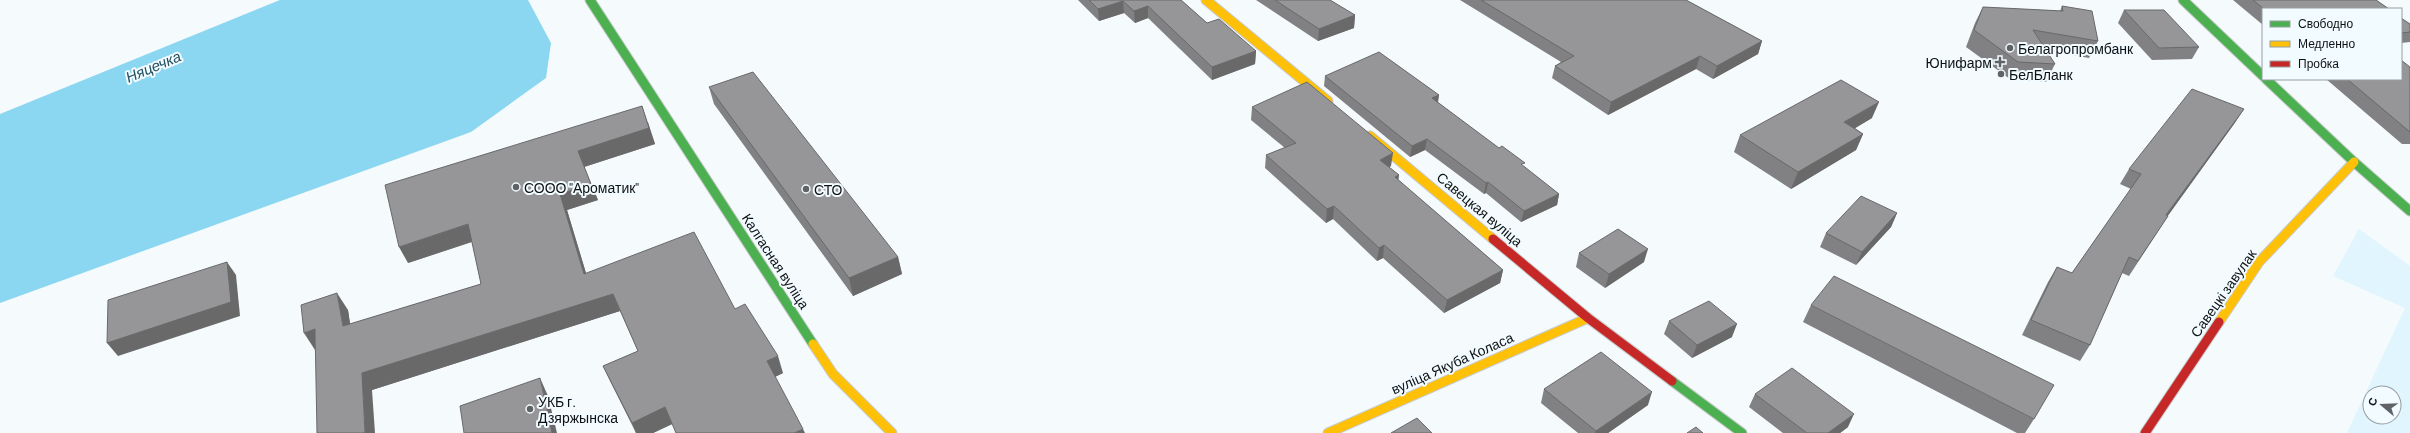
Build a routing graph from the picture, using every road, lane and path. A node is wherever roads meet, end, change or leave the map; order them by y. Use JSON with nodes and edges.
{"nodes":[{"id":1,"x":590,"y":0,"type":"edge"},
{"id":2,"x":1206,"y":0,"type":"edge"},
{"id":3,"x":2183,"y":0,"type":"edge"},
{"id":4,"x":2262,"y":75,"type":"edge"},
{"id":5,"x":2267,"y":80,"type":"edge"},
{"id":6,"x":1333,"y":105,"type":"edge"},
{"id":7,"x":1363,"y":131,"type":"edge"},
{"id":8,"x":2354,"y":162,"type":"junction"},
{"id":9,"x":2410,"y":211,"type":"edge"},
{"id":10,"x":1588,"y":318,"type":"junction"},
{"id":11,"x":892,"y":433,"type":"edge"},
{"id":12,"x":1328,"y":433,"type":"edge"},
{"id":13,"x":1742,"y":433,"type":"edge"},
{"id":14,"x":2146,"y":433,"type":"edge"}],
"edges":[{"from":1,"to":11,"type":"street","name":"Калгасная вуліца"},
{"from":2,"to":6,"type":"street"},
{"from":3,"to":4,"type":"street"},
{"from":5,"to":8,"type":"street"},
{"from":7,"to":10,"type":"street","name":"Савецкая вуліца"},
{"from":8,"to":9,"type":"street"},
{"from":8,"to":14,"type":"street","name":"Савецкі завулак"},
{"from":10,"to":12,"type":"street","name":"вуліца Якуба Коласа"},
{"from":10,"to":13,"type":"street","name":"Савецкая вуліца"}]}
